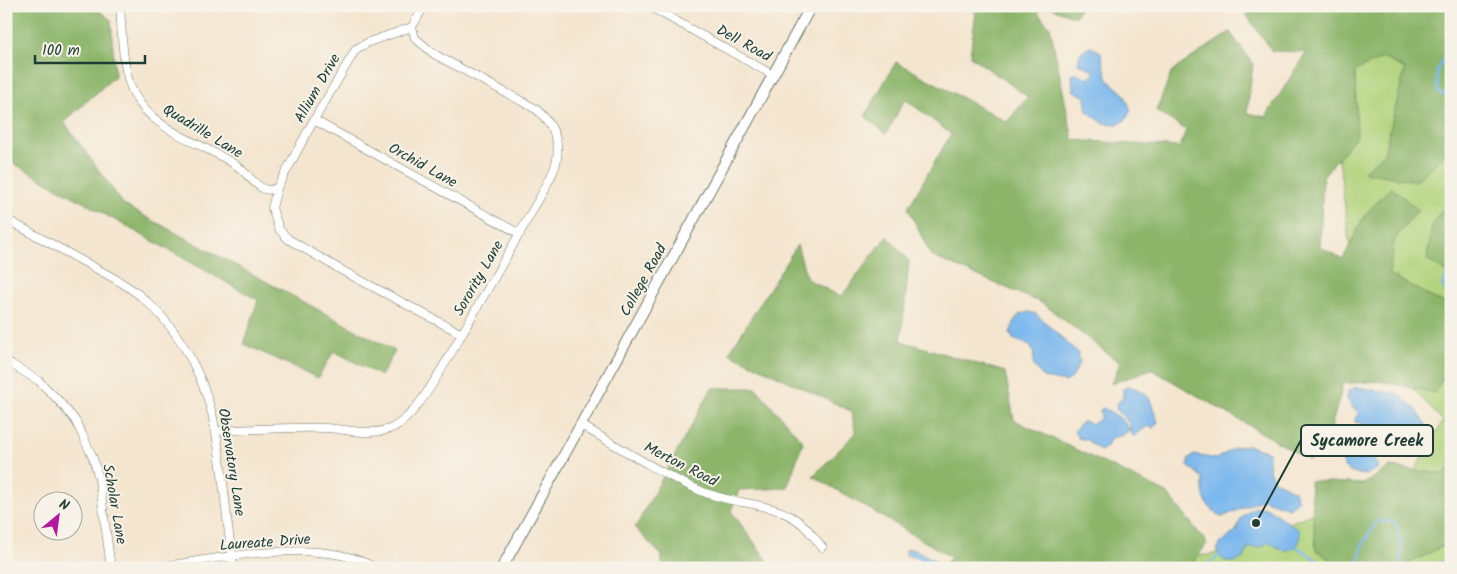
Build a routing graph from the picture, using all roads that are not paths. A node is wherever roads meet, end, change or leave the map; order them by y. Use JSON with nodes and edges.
{"nodes":[{"id":1,"x":120,"y":6,"type":"edge"},
{"id":2,"x":424,"y":6,"type":"edge"},
{"id":3,"x":649,"y":6,"type":"edge"},
{"id":4,"x":811,"y":6,"type":"edge"},
{"id":5,"x":412,"y":27,"type":"junction"},
{"id":6,"x":773,"y":75,"type":"junction"},
{"id":7,"x":314,"y":120,"type":"junction"},
{"id":8,"x":277,"y":188,"type":"junction"},
{"id":9,"x":6,"y":219,"type":"edge"},
{"id":10,"x":520,"y":234,"type":"junction"},
{"id":11,"x":462,"y":334,"type":"junction"},
{"id":12,"x":6,"y":361,"type":"edge"},
{"id":13,"x":581,"y":425,"type":"junction"},
{"id":14,"x":216,"y":431,"type":"junction"},
{"id":15,"x":822,"y":547,"type":"dead end"},
{"id":16,"x":232,"y":556,"type":"junction"},
{"id":17,"x":111,"y":568,"type":"edge"},
{"id":18,"x":154,"y":568,"type":"edge"},
{"id":19,"x":234,"y":568,"type":"edge"},
{"id":20,"x":375,"y":568,"type":"edge"},
{"id":21,"x":502,"y":568,"type":"edge"}],
"edges":[{"from":1,"to":8,"type":"street","name":"Quadrille Lane"},
{"from":2,"to":5,"type":"street"},
{"from":3,"to":6,"type":"street","name":"Dell Road"},
{"from":4,"to":6,"type":"street","name":"College Road"},
{"from":5,"to":7,"type":"street","name":"Allium Drive"},
{"from":5,"to":10,"type":"street","name":"Sorority Lane"},
{"from":6,"to":13,"type":"street","name":"College Road"},
{"from":7,"to":8,"type":"street","name":"Allium Drive"},
{"from":7,"to":10,"type":"street","name":"Orchid Lane"},
{"from":8,"to":11,"type":"street"},
{"from":9,"to":14,"type":"street","name":"Observatory Lane"},
{"from":10,"to":11,"type":"street","name":"Sorority Lane"},
{"from":11,"to":14,"type":"street","name":"Sorority Lane"},
{"from":12,"to":17,"type":"street","name":"Scholar Lane"},
{"from":13,"to":15,"type":"street","name":"Merton Road"},
{"from":13,"to":21,"type":"street","name":"College Road"},
{"from":14,"to":16,"type":"street","name":"Observatory Lane"},
{"from":16,"to":18,"type":"street","name":"Laureate Drive"},
{"from":16,"to":19,"type":"street","name":"Observatory Lane"},
{"from":16,"to":20,"type":"street","name":"Laureate Drive"}]}
